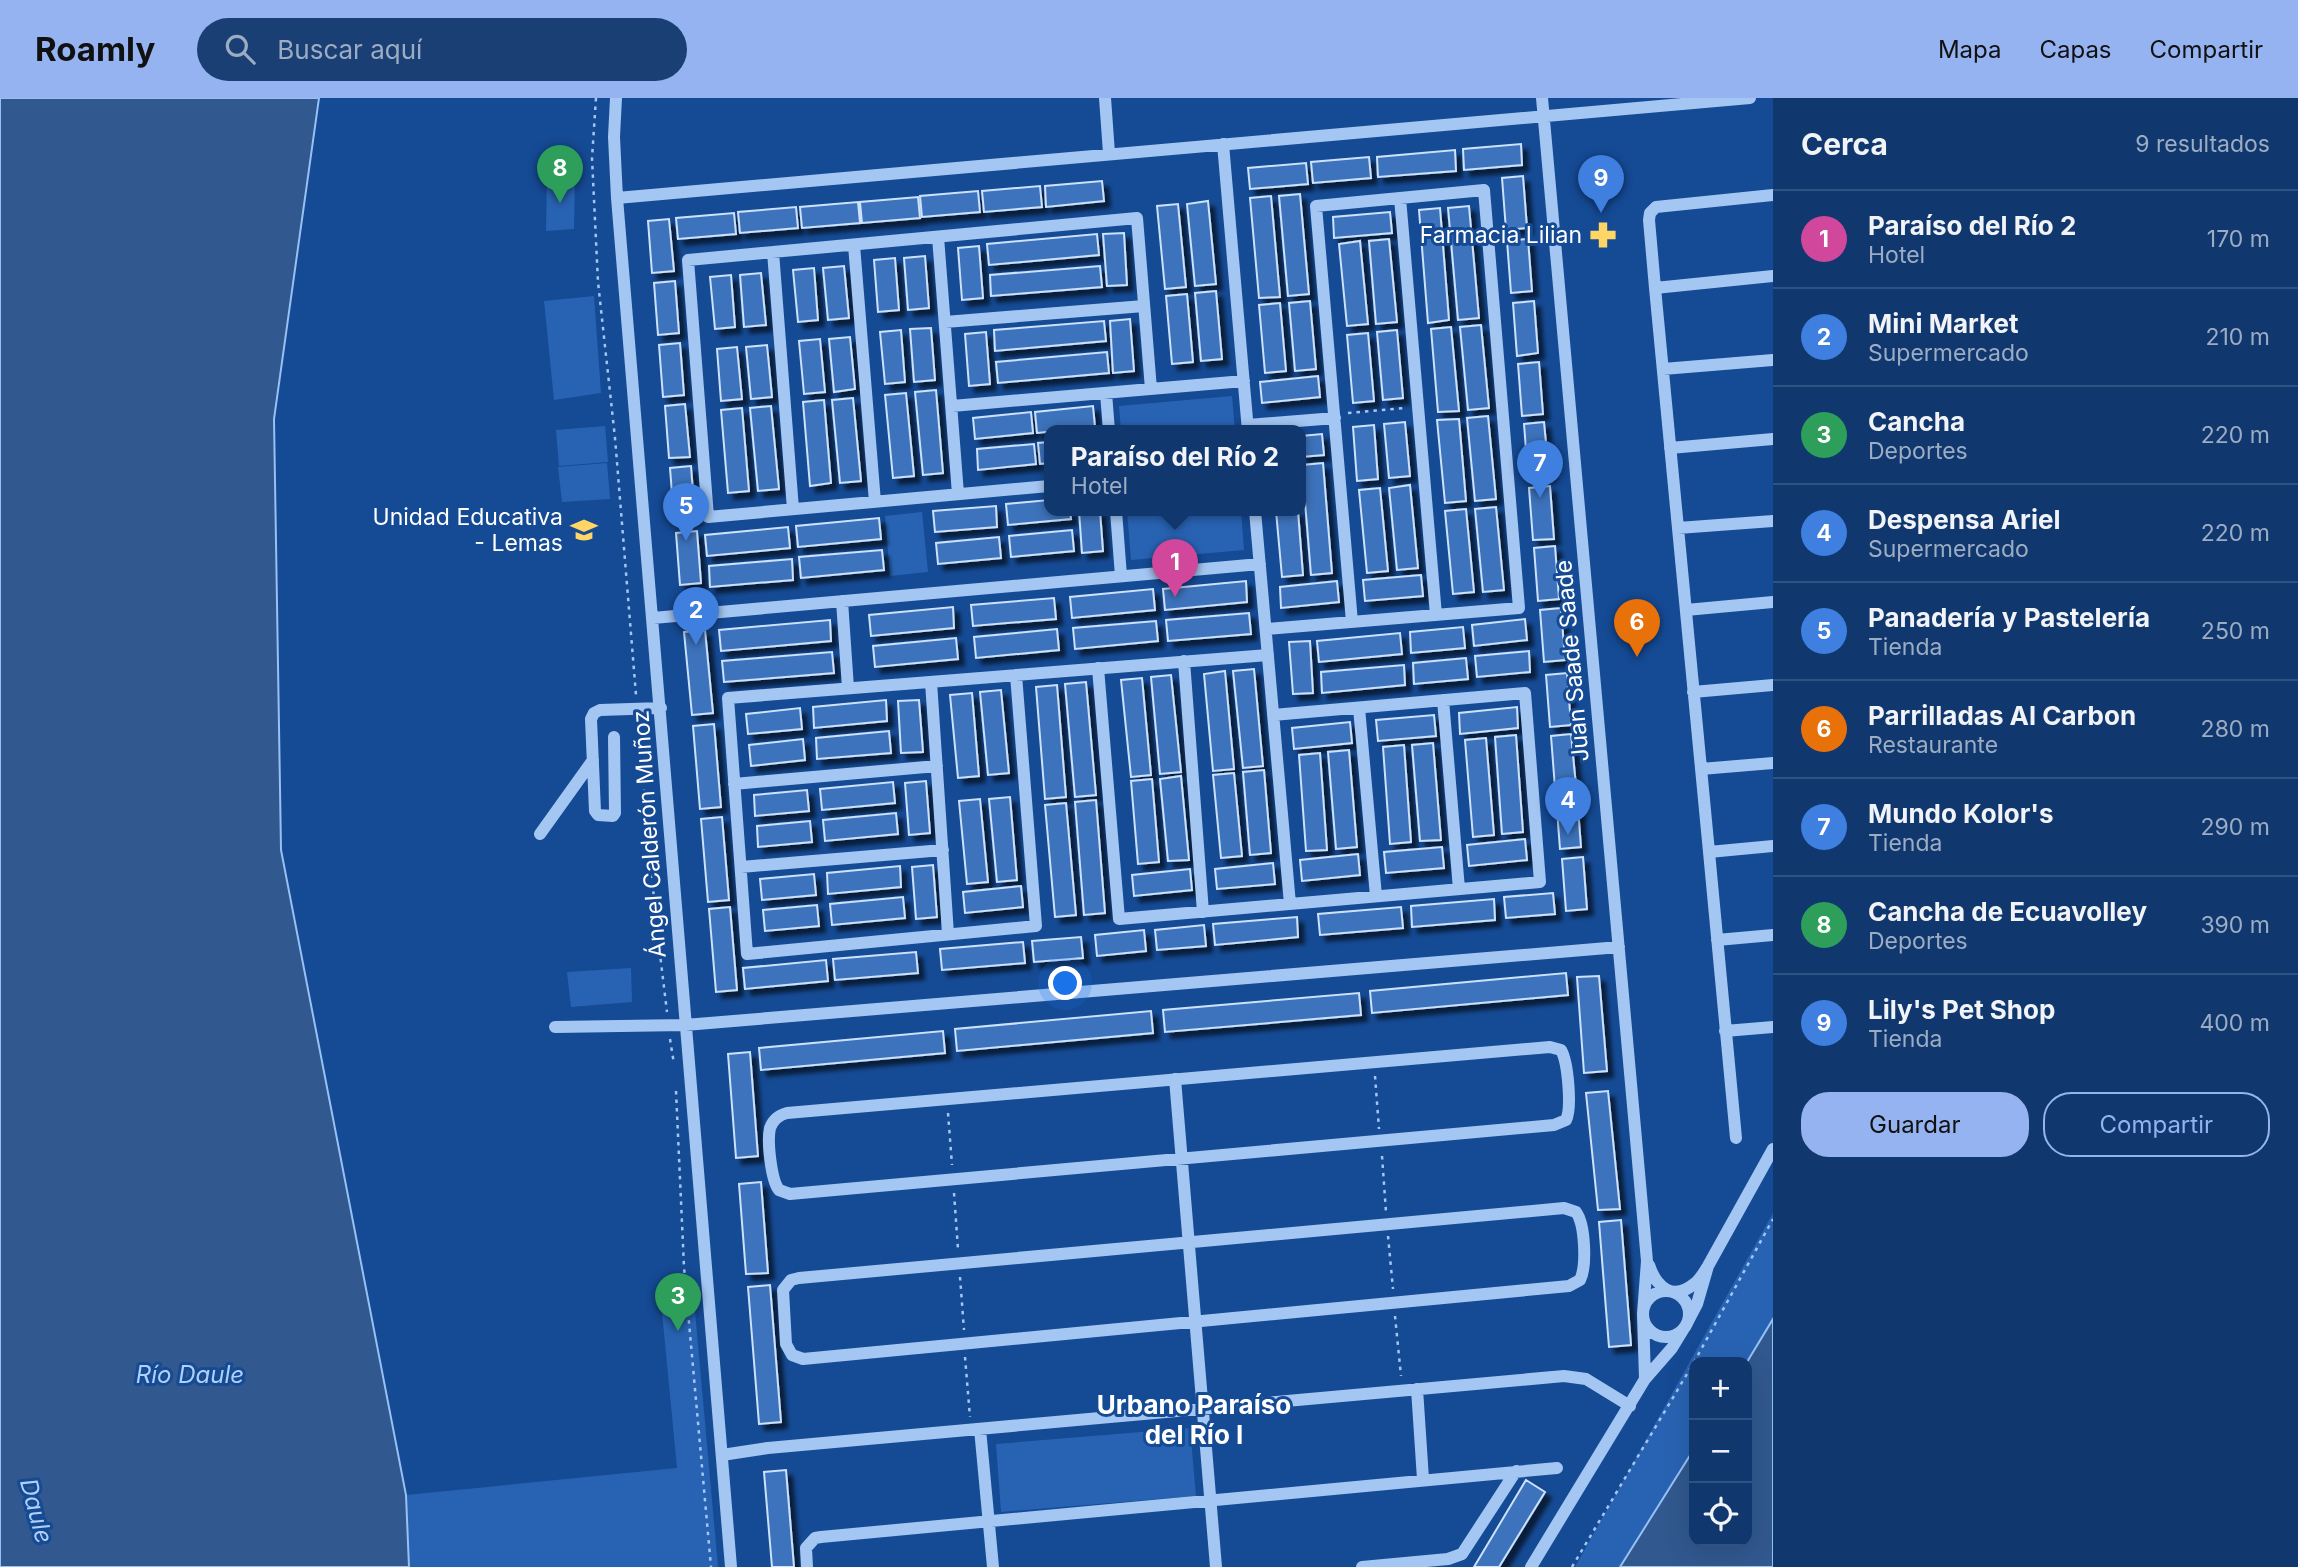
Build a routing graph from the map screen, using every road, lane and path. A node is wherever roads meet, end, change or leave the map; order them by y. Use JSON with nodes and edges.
{"nodes":[{"id":1,"x":596,"y":98,"type":"edge"},
{"id":2,"x":616,"y":98,"type":"edge"},
{"id":3,"x":1105,"y":98,"type":"edge"},
{"id":4,"x":1542,"y":98,"type":"edge"},
{"id":5,"x":1750,"y":98,"type":"edge"},
{"id":6,"x":1544,"y":117,"type":"junction"},
{"id":7,"x":1223,"y":144,"type":"junction"},
{"id":8,"x":1109,"y":153,"type":"junction"},
{"id":9,"x":1773,"y":195,"type":"edge"},
{"id":10,"x":617,"y":198,"type":"junction"},
{"id":11,"x":1399,"y":198,"type":"junction"},
{"id":12,"x":938,"y":237,"type":"junction"},
{"id":13,"x":854,"y":245,"type":"junction"},
{"id":14,"x":773,"y":252,"type":"junction"},
{"id":15,"x":1773,"y":276,"type":"edge"},
{"id":16,"x":1655,"y":288,"type":"junction"},
{"id":17,"x":1144,"y":306,"type":"junction"},
{"id":18,"x":945,"y":322,"type":"junction"},
{"id":19,"x":1773,"y":360,"type":"edge"},
{"id":20,"x":1663,"y":369,"type":"junction"},
{"id":21,"x":1244,"y":381,"type":"junction"},
{"id":22,"x":1151,"y":389,"type":"junction"},
{"id":23,"x":1106,"y":393,"type":"junction"},
{"id":24,"x":952,"y":406,"type":"junction"},
{"id":25,"x":1418,"y":407,"type":"junction"},
{"id":26,"x":1334,"y":416,"type":"junction"},
{"id":27,"x":1109,"y":425,"type":"edge"},
{"id":28,"x":1248,"y":425,"type":"edge"},
{"id":29,"x":1270,"y":425,"type":"edge"},
{"id":30,"x":1773,"y":439,"type":"edge"},
{"id":31,"x":1670,"y":448,"type":"junction"},
{"id":32,"x":1044,"y":485,"type":"edge"},
{"id":33,"x":958,"y":494,"type":"junction"},
{"id":34,"x":875,"y":502,"type":"junction"},
{"id":35,"x":793,"y":509,"type":"junction"},
{"id":36,"x":1116,"y":516,"type":"edge"},
{"id":37,"x":1255,"y":516,"type":"edge"},
{"id":38,"x":1773,"y":521,"type":"edge"},
{"id":39,"x":1678,"y":528,"type":"junction"},
{"id":40,"x":1260,"y":564,"type":"junction"},
{"id":41,"x":1121,"y":576,"type":"junction"},
{"id":42,"x":842,"y":601,"type":"junction"},
{"id":43,"x":1773,"y":602,"type":"edge"},
{"id":44,"x":1686,"y":610,"type":"junction"},
{"id":45,"x":1436,"y":615,"type":"junction"},
{"id":46,"x":653,"y":618,"type":"junction"},
{"id":47,"x":1352,"y":622,"type":"junction"},
{"id":48,"x":1266,"y":629,"type":"junction"},
{"id":49,"x":1268,"y":655,"type":"junction"},
{"id":50,"x":1184,"y":662,"type":"junction"},
{"id":51,"x":1098,"y":668,"type":"junction"},
{"id":52,"x":1016,"y":675,"type":"junction"},
{"id":53,"x":931,"y":682,"type":"junction"},
{"id":54,"x":1773,"y":685,"type":"edge"},
{"id":55,"x":848,"y":688,"type":"junction"},
{"id":56,"x":1693,"y":692,"type":"junction"},
{"id":57,"x":1443,"y":700,"type":"junction"},
{"id":58,"x":661,"y":708,"type":"junction"},
{"id":59,"x":1359,"y":708,"type":"junction"},
{"id":60,"x":637,"y":709,"type":"junction"},
{"id":61,"x":1273,"y":715,"type":"junction"},
{"id":62,"x":614,"y":737,"type":"dead end"},
{"id":63,"x":593,"y":760,"type":"junction"},
{"id":64,"x":1773,"y":763,"type":"edge"},
{"id":65,"x":937,"y":766,"type":"junction"},
{"id":66,"x":1701,"y":769,"type":"junction"},
{"id":67,"x":734,"y":784,"type":"junction"},
{"id":68,"x":540,"y":834,"type":"dead end"},
{"id":69,"x":1773,"y":846,"type":"edge"},
{"id":70,"x":943,"y":850,"type":"junction"},
{"id":71,"x":1709,"y":852,"type":"junction"},
{"id":72,"x":741,"y":867,"type":"junction"},
{"id":73,"x":1459,"y":889,"type":"junction"},
{"id":74,"x":1376,"y":897,"type":"junction"},
{"id":75,"x":1290,"y":904,"type":"junction"},
{"id":76,"x":1203,"y":912,"type":"junction"},
{"id":77,"x":948,"y":934,"type":"junction"},
{"id":78,"x":1773,"y":935,"type":"edge"},
{"id":79,"x":1717,"y":940,"type":"junction"},
{"id":80,"x":1619,"y":947,"type":"junction"},
{"id":81,"x":669,"y":1025,"type":"junction"},
{"id":82,"x":685,"y":1025,"type":"junction"},
{"id":83,"x":555,"y":1027,"type":"dead end"},
{"id":84,"x":1773,"y":1027,"type":"edge"},
{"id":85,"x":1726,"y":1031,"type":"junction"},
{"id":86,"x":674,"y":1063,"type":"dead end"},
{"id":87,"x":1175,"y":1079,"type":"junction"},
{"id":88,"x":676,"y":1090,"type":"dead end"},
{"id":89,"x":1736,"y":1138,"type":"dead end"},
{"id":90,"x":1773,"y":1149,"type":"edge"},
{"id":91,"x":1182,"y":1159,"type":"junction"},
{"id":92,"x":1773,"y":1219,"type":"edge"},
{"id":93,"x":1189,"y":1242,"type":"junction"},
{"id":94,"x":1647,"y":1261,"type":"junction"},
{"id":95,"x":1709,"y":1266,"type":"junction"},
{"id":96,"x":1670,"y":1292,"type":"junction"},
{"id":97,"x":1643,"y":1314,"type":"junction"},
{"id":98,"x":1195,"y":1321,"type":"junction"},
{"id":99,"x":1686,"y":1325,"type":"junction"},
{"id":100,"x":1645,"y":1379,"type":"junction"},
{"id":101,"x":1417,"y":1389,"type":"junction"},
{"id":102,"x":1630,"y":1406,"type":"junction"},
{"id":103,"x":1203,"y":1409,"type":"junction"},
{"id":104,"x":980,"y":1429,"type":"junction"},
{"id":105,"x":722,"y":1455,"type":"junction"},
{"id":106,"x":1557,"y":1468,"type":"dead end"},
{"id":107,"x":1516,"y":1471,"type":"junction"},
{"id":108,"x":1423,"y":1479,"type":"junction"},
{"id":109,"x":1210,"y":1500,"type":"junction"},
{"id":110,"x":989,"y":1521,"type":"junction"},
{"id":111,"x":711,"y":1567,"type":"edge"},
{"id":112,"x":731,"y":1567,"type":"edge"},
{"id":113,"x":807,"y":1567,"type":"edge"},
{"id":114,"x":993,"y":1567,"type":"edge"},
{"id":115,"x":1216,"y":1567,"type":"edge"},
{"id":116,"x":1362,"y":1567,"type":"edge"},
{"id":117,"x":1531,"y":1567,"type":"edge"},
{"id":118,"x":1572,"y":1567,"type":"edge"}],
"edges":[{"from":1,"to":60,"type":"path"},
{"from":2,"to":10,"type":"street","name":"Ángel Calderón Muñoz"},
{"from":3,"to":8,"type":"street"},
{"from":4,"to":6,"type":"street","name":"Juan Saade Saade"},
{"from":5,"to":6,"type":"street"},
{"from":6,"to":7,"type":"street"},
{"from":6,"to":80,"type":"street","name":"Juan Saade Saade"},
{"from":7,"to":8,"type":"street"},
{"from":7,"to":21,"type":"street"},
{"from":8,"to":10,"type":"street"},
{"from":9,"to":16,"type":"street"},
{"from":10,"to":46,"type":"street","name":"Ángel Calderón Muñoz"},
{"from":11,"to":25,"type":"street"},
{"from":11,"to":26,"type":"street"},
{"from":11,"to":45,"type":"street"},
{"from":12,"to":13,"type":"street"},
{"from":12,"to":17,"type":"street"},
{"from":12,"to":18,"type":"street"},
{"from":13,"to":14,"type":"street"},
{"from":13,"to":34,"type":"street"},
{"from":14,"to":35,"type":"street"},
{"from":14,"to":35,"type":"street"},
{"from":15,"to":16,"type":"street"},
{"from":16,"to":20,"type":"street"},
{"from":17,"to":18,"type":"street"},
{"from":17,"to":22,"type":"street"},
{"from":18,"to":24,"type":"street"},
{"from":19,"to":20,"type":"street"},
{"from":20,"to":31,"type":"street"},
{"from":21,"to":22,"type":"street"},
{"from":21,"to":28,"type":"street"},
{"from":22,"to":23,"type":"street"},
{"from":23,"to":24,"type":"street"},
{"from":23,"to":27,"type":"street"},
{"from":24,"to":33,"type":"street"},
{"from":25,"to":26,"type":"path"},
{"from":25,"to":45,"type":"street"},
{"from":26,"to":29,"type":"street"},
{"from":26,"to":47,"type":"street"},
{"from":30,"to":31,"type":"street"},
{"from":31,"to":39,"type":"street"},
{"from":32,"to":33,"type":"street"},
{"from":33,"to":34,"type":"street"},
{"from":34,"to":35,"type":"street"},
{"from":36,"to":41,"type":"street"},
{"from":37,"to":40,"type":"street"},
{"from":38,"to":39,"type":"street"},
{"from":39,"to":44,"type":"street"},
{"from":40,"to":41,"type":"street"},
{"from":40,"to":48,"type":"street"},
{"from":41,"to":42,"type":"street"},
{"from":42,"to":46,"type":"street"},
{"from":42,"to":55,"type":"street"},
{"from":43,"to":44,"type":"street"},
{"from":44,"to":56,"type":"street"},
{"from":45,"to":47,"type":"street"},
{"from":46,"to":58,"type":"street","name":"Ángel Calderón Muñoz"},
{"from":47,"to":48,"type":"street"},
{"from":48,"to":49,"type":"street"},
{"from":49,"to":50,"type":"street"},
{"from":49,"to":61,"type":"street"},
{"from":50,"to":51,"type":"street"},
{"from":50,"to":76,"type":"street"},
{"from":51,"to":52,"type":"street"},
{"from":51,"to":76,"type":"street"},
{"from":52,"to":53,"type":"street"},
{"from":52,"to":77,"type":"street"},
{"from":53,"to":55,"type":"street"},
{"from":53,"to":65,"type":"street"},
{"from":54,"to":56,"type":"street"},
{"from":55,"to":67,"type":"street"},
{"from":56,"to":66,"type":"street"},
{"from":57,"to":59,"type":"street"},
{"from":57,"to":73,"type":"street"},
{"from":57,"to":73,"type":"street"},
{"from":58,"to":60,"type":"street"},
{"from":58,"to":82,"type":"street","name":"Ángel Calderón Muñoz"},
{"from":59,"to":61,"type":"street"},
{"from":59,"to":74,"type":"street"},
{"from":60,"to":63,"type":"street"},
{"from":60,"to":81,"type":"path"},
{"from":61,"to":75,"type":"street"},
{"from":62,"to":63,"type":"street"},
{"from":63,"to":68,"type":"street"},
{"from":64,"to":66,"type":"street"},
{"from":65,"to":67,"type":"street"},
{"from":65,"to":70,"type":"street"},
{"from":66,"to":71,"type":"street"},
{"from":67,"to":72,"type":"street"},
{"from":69,"to":71,"type":"street"},
{"from":70,"to":72,"type":"street"},
{"from":70,"to":77,"type":"street"},
{"from":71,"to":79,"type":"street"},
{"from":72,"to":77,"type":"street"},
{"from":73,"to":74,"type":"street"},
{"from":74,"to":75,"type":"street"},
{"from":75,"to":76,"type":"street"},
{"from":78,"to":79,"type":"street"},
{"from":79,"to":85,"type":"street"},
{"from":80,"to":82,"type":"street"},
{"from":80,"to":94,"type":"street","name":"Juan Saade Saade"},
{"from":81,"to":82,"type":"street"},
{"from":81,"to":83,"type":"street"},
{"from":81,"to":86,"type":"path"},
{"from":82,"to":105,"type":"street","name":"Ángel Calderón Muñoz"},
{"from":84,"to":85,"type":"street"},
{"from":85,"to":89,"type":"street"},
{"from":87,"to":91,"type":"street"},
{"from":87,"to":91,"type":"street"},
{"from":87,"to":91,"type":"street"},
{"from":88,"to":111,"type":"path"},
{"from":90,"to":95,"type":"street"},
{"from":91,"to":93,"type":"street"},
{"from":92,"to":118,"type":"path"},
{"from":93,"to":98,"type":"street"},
{"from":93,"to":98,"type":"street"},
{"from":93,"to":98,"type":"street"},
{"from":94,"to":96,"type":"street"},
{"from":94,"to":97,"type":"street","name":"Juan Saade Saade"},
{"from":95,"to":96,"type":"street"},
{"from":95,"to":99,"type":"street"},
{"from":96,"to":97,"type":"street"},
{"from":96,"to":99,"type":"street"},
{"from":97,"to":99,"type":"street"},
{"from":97,"to":100,"type":"street","name":"Juan Saade Saade"},
{"from":98,"to":103,"type":"street"},
{"from":99,"to":100,"type":"street"},
{"from":100,"to":102,"type":"street"},
{"from":101,"to":102,"type":"street"},
{"from":101,"to":103,"type":"street"},
{"from":101,"to":108,"type":"street"},
{"from":102,"to":117,"type":"street"},
{"from":103,"to":104,"type":"street"},
{"from":103,"to":109,"type":"street"},
{"from":104,"to":105,"type":"street"},
{"from":104,"to":110,"type":"street"},
{"from":105,"to":112,"type":"street","name":"Ángel Calderón Muñoz"},
{"from":106,"to":107,"type":"street"},
{"from":107,"to":108,"type":"street"},
{"from":107,"to":116,"type":"street"},
{"from":108,"to":109,"type":"street"},
{"from":109,"to":110,"type":"street"},
{"from":109,"to":115,"type":"street"},
{"from":110,"to":113,"type":"street"},
{"from":110,"to":114,"type":"street"}]}
